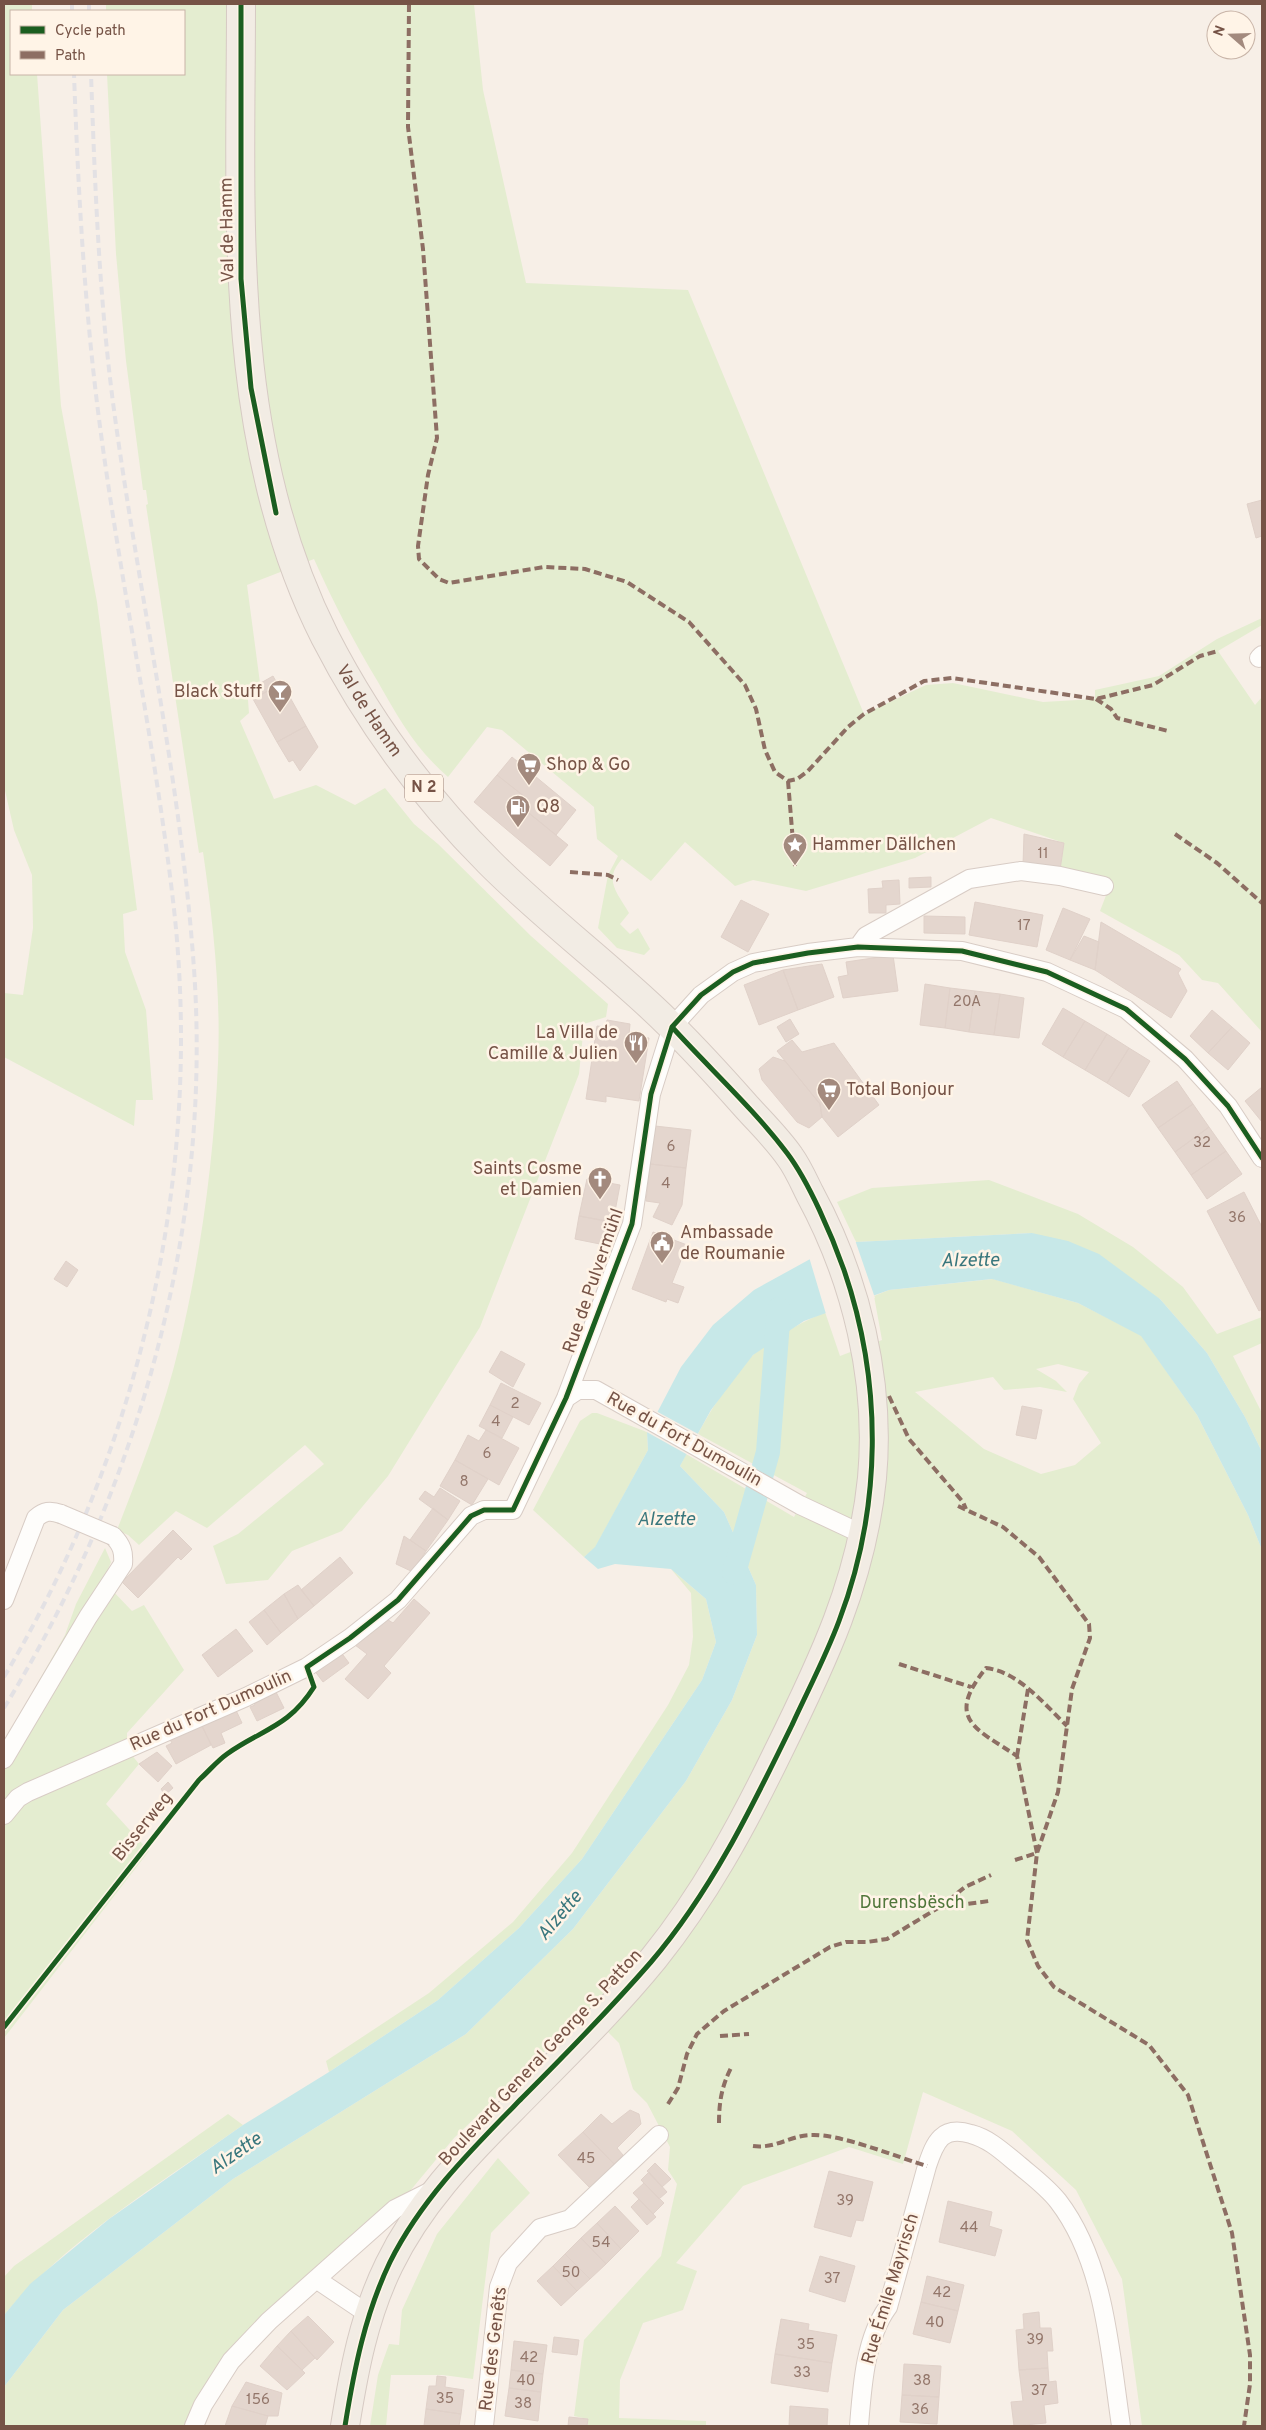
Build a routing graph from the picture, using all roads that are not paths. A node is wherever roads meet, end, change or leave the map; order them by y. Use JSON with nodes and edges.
{"nodes":[{"id":1,"x":241,"y":4,"type":"edge"},
{"id":2,"x":1104,"y":886,"type":"dead end"},
{"id":3,"x":858,"y":947,"type":"junction"},
{"id":4,"x":672,"y":1027,"type":"junction"},
{"id":5,"x":1262,"y":1158,"type":"edge"},
{"id":6,"x":865,"y":1347,"type":"joint"},
{"id":7,"x":566,"y":1398,"type":"junction"},
{"id":8,"x":864,"y":1535,"type":"junction"},
{"id":9,"x":4,"y":1600,"type":"edge"},
{"id":10,"x":4,"y":1759,"type":"edge"},
{"id":11,"x":4,"y":1815,"type":"edge"},
{"id":12,"x":659,"y":2135,"type":"dead end"},
{"id":13,"x":438,"y":2188,"type":"junction"},
{"id":14,"x":316,"y":2279,"type":"junction"},
{"id":15,"x":368,"y":2314,"type":"junction"},
{"id":16,"x":194,"y":2426,"type":"edge"},
{"id":17,"x":345,"y":2426,"type":"edge"},
{"id":18,"x":484,"y":2426,"type":"edge"},
{"id":19,"x":859,"y":2426,"type":"edge"},
{"id":20,"x":1121,"y":2426,"type":"edge"}],
"edges":[{"from":1,"to":4,"type":"main road","name":"Val de Hamm","number":"N 2"},
{"from":2,"to":3,"type":"street"},
{"from":3,"to":4,"type":"street","name":"Rue de Pulvermühl"},
{"from":3,"to":5,"type":"street","name":"Rue de Pulvermühl"},
{"from":4,"to":6,"type":"main road","name":"Val de Hamm","number":"N 2"},
{"from":4,"to":7,"type":"street","name":"Rue de Pulvermühl"},
{"from":6,"to":8,"type":"main road","name":"Boulevard General George S. Patton","number":"N 2"},
{"from":7,"to":8,"type":"street","name":"Rue du Fort Dumoulin"},
{"from":7,"to":11,"type":"street","name":"Rue du Fort Dumoulin"},
{"from":8,"to":13,"type":"main road","name":"Boulevard General George S. Patton","number":"N 2"},
{"from":9,"to":10,"type":"street","bridge":true},
{"from":12,"to":18,"type":"street","name":"Rue des Genêts"},
{"from":13,"to":14,"type":"street","name":"Boulevard General George S. Patton"},
{"from":13,"to":15,"type":"main road","name":"Boulevard General George S. Patton","number":"N 2"},
{"from":14,"to":15,"type":"street"},
{"from":14,"to":16,"type":"street","name":"Boulevard General George S. Patton"},
{"from":15,"to":17,"type":"main road","name":"Boulevard General George S. Patton","number":"N 2"},
{"from":19,"to":20,"type":"street","name":"Rue Émile Mayrisch"}]}
